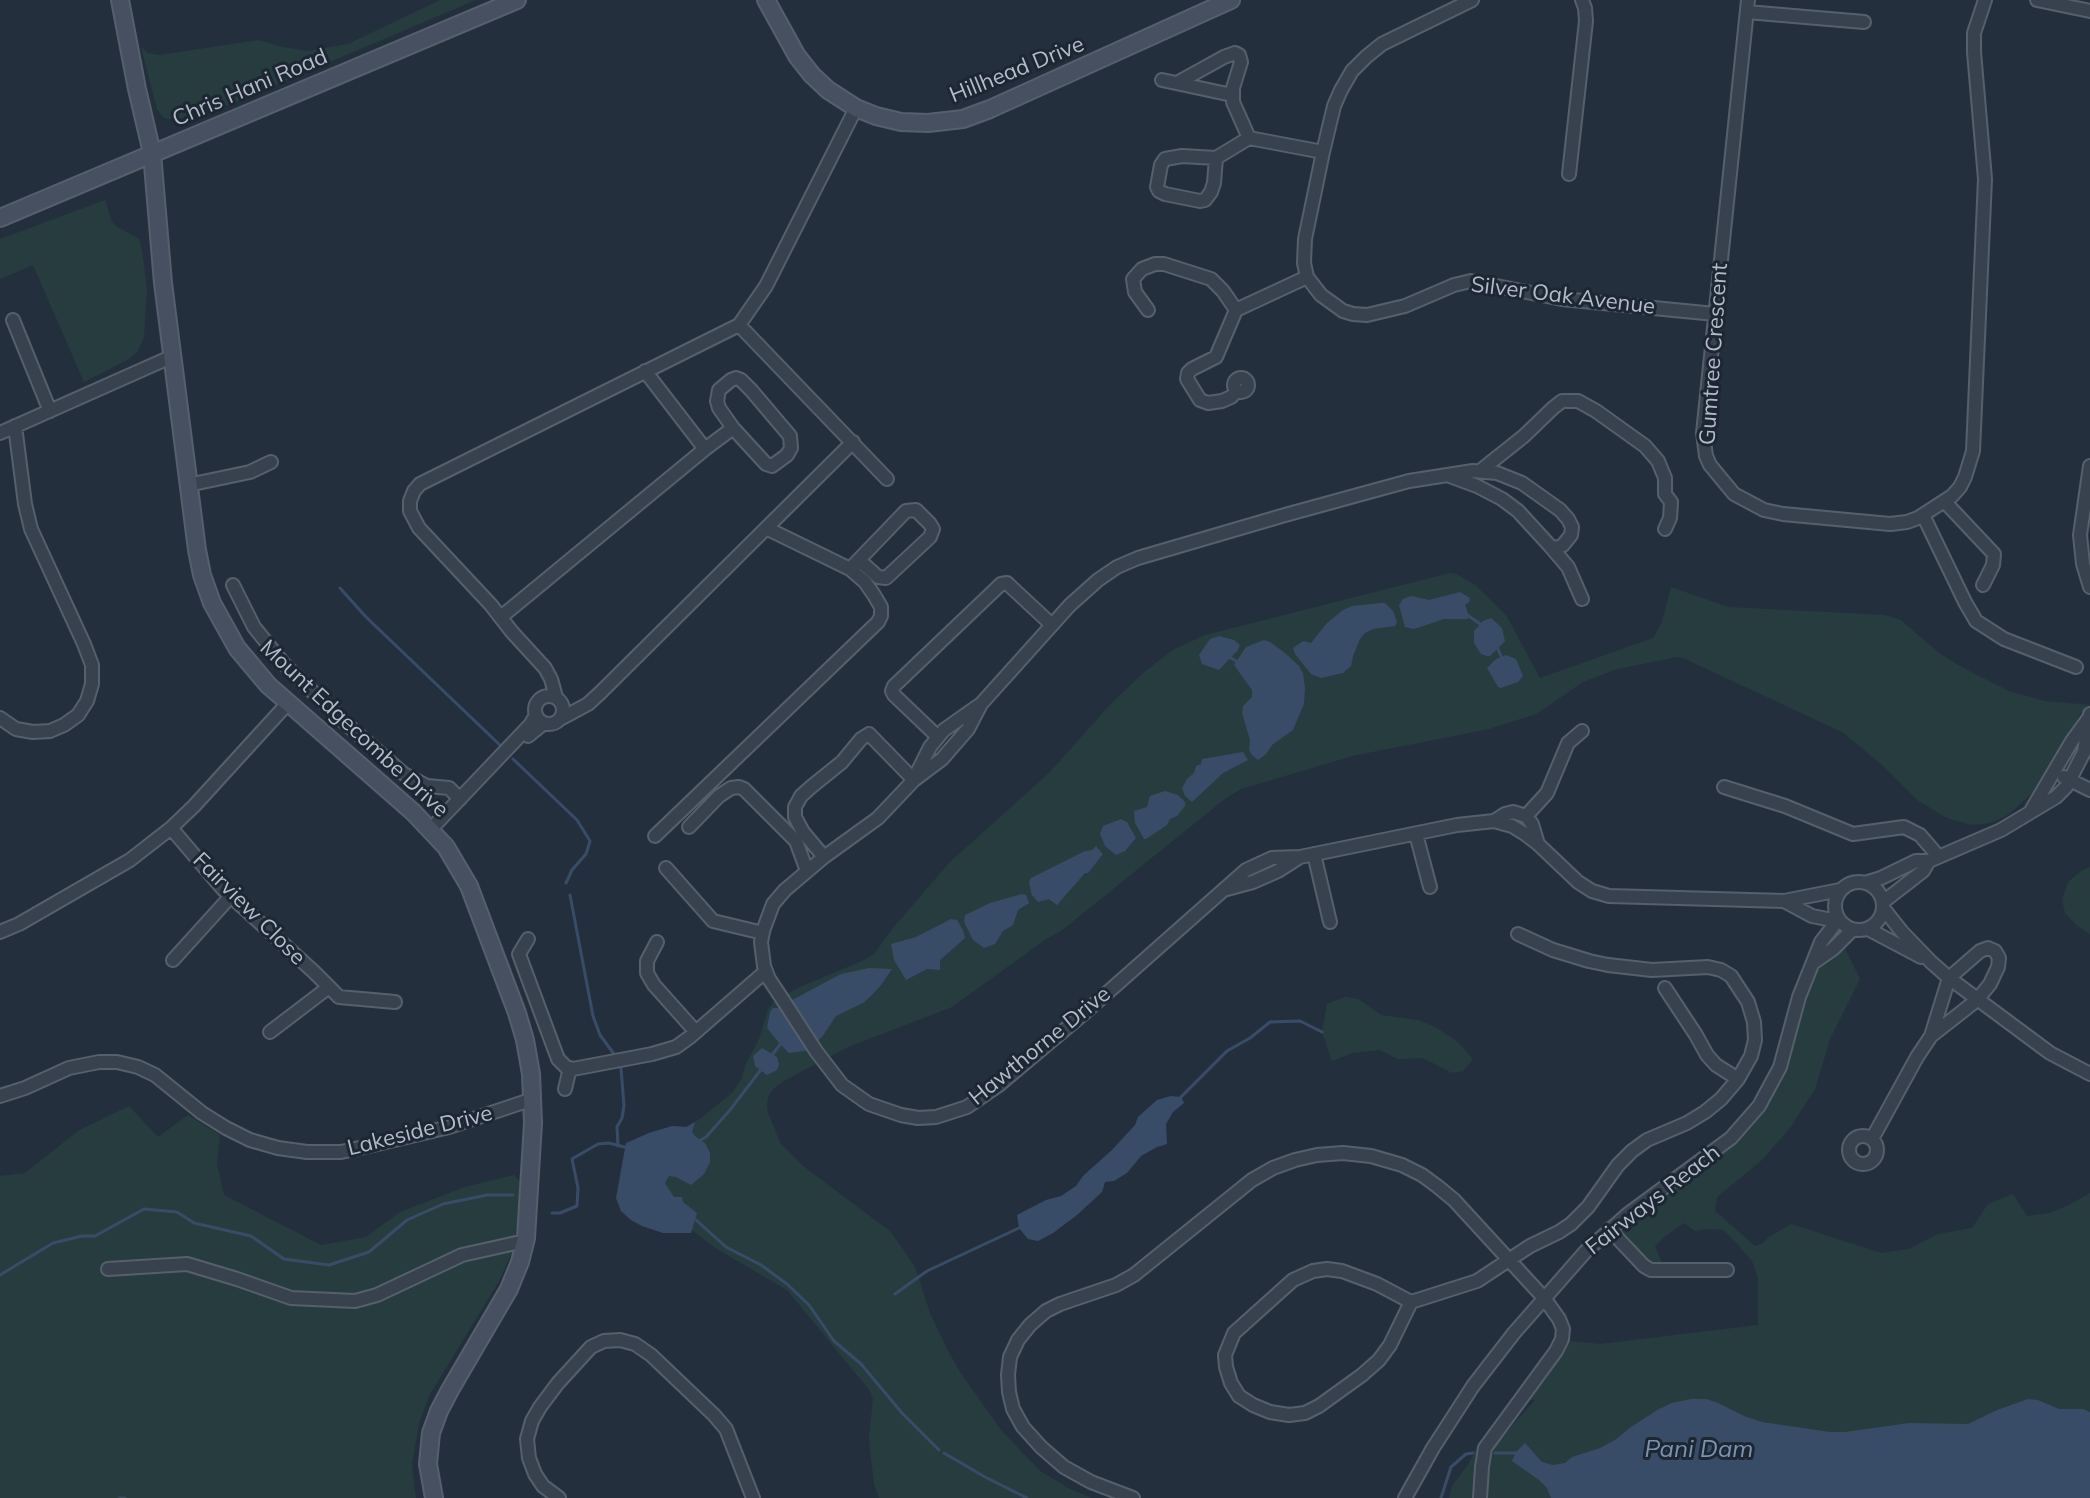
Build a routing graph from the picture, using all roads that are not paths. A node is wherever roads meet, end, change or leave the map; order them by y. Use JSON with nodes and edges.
{"nodes":[{"id":1,"x":120,"y":0,"type":"edge"},
{"id":2,"x":517,"y":0,"type":"edge"},
{"id":3,"x":766,"y":0,"type":"edge"},
{"id":4,"x":1231,"y":0,"type":"edge"},
{"id":5,"x":1472,"y":0,"type":"edge"},
{"id":6,"x":1582,"y":0,"type":"edge"},
{"id":7,"x":1985,"y":0,"type":"edge"},
{"id":8,"x":2037,"y":0,"type":"edge"},
{"id":9,"x":1747,"y":6,"type":"edge"},
{"id":10,"x":2090,"y":11,"type":"edge"},
{"id":11,"x":1864,"y":22,"type":"dead end"},
{"id":12,"x":1162,"y":80,"type":"dead end"},
{"id":13,"x":1177,"y":83,"type":"junction"},
{"id":14,"x":1232,"y":95,"type":"junction"},
{"id":15,"x":856,"y":108,"type":"junction"},
{"id":16,"x":1249,"y":138,"type":"junction"},
{"id":17,"x":1323,"y":152,"type":"junction"},
{"id":18,"x":152,"y":153,"type":"junction"},
{"id":19,"x":1216,"y":158,"type":"junction"},
{"id":20,"x":1569,"y":174,"type":"dead end"},
{"id":21,"x":0,"y":218,"type":"edge"},
{"id":22,"x":1307,"y":277,"type":"junction"},
{"id":23,"x":1148,"y":310,"type":"dead end"},
{"id":24,"x":1236,"y":310,"type":"junction"},
{"id":25,"x":1715,"y":314,"type":"junction"},
{"id":26,"x":13,"y":320,"type":"dead end"},
{"id":27,"x":739,"y":325,"type":"junction"},
{"id":28,"x":173,"y":356,"type":"junction"},
{"id":29,"x":645,"y":371,"type":"junction"},
{"id":30,"x":1237,"y":391,"type":"dead end"},
{"id":31,"x":50,"y":411,"type":"junction"},
{"id":32,"x":15,"y":426,"type":"junction"},
{"id":33,"x":733,"y":428,"type":"junction"},
{"id":34,"x":0,"y":433,"type":"edge"},
{"id":35,"x":853,"y":442,"type":"junction"},
{"id":36,"x":705,"y":449,"type":"junction"},
{"id":37,"x":271,"y":462,"type":"dead end"},
{"id":38,"x":2090,"y":466,"type":"edge"},
{"id":39,"x":1480,"y":471,"type":"junction"},
{"id":40,"x":1450,"y":476,"type":"junction"},
{"id":41,"x":887,"y":479,"type":"dead end"},
{"id":42,"x":188,"y":485,"type":"junction"},
{"id":43,"x":1536,"y":493,"type":"junction"},
{"id":44,"x":1945,"y":502,"type":"junction"},
{"id":45,"x":1518,"y":511,"type":"junction"},
{"id":46,"x":1923,"y":515,"type":"junction"},
{"id":47,"x":766,"y":528,"type":"junction"},
{"id":48,"x":1665,"y":529,"type":"dead end"},
{"id":49,"x":1551,"y":547,"type":"junction"},
{"id":50,"x":855,"y":564,"type":"junction"},
{"id":51,"x":233,"y":585,"type":"dead end"},
{"id":52,"x":1983,"y":585,"type":"dead end"},
{"id":53,"x":2090,"y":587,"type":"edge"},
{"id":54,"x":1582,"y":599,"type":"dead end"},
{"id":55,"x":501,"y":617,"type":"junction"},
{"id":56,"x":1052,"y":625,"type":"junction"},
{"id":57,"x":2076,"y":667,"type":"dead end"},
{"id":58,"x":288,"y":703,"type":"junction"},
{"id":59,"x":981,"y":704,"type":"junction"},
{"id":60,"x":560,"y":705,"type":"junction"},
{"id":61,"x":2089,"y":716,"type":"edge"},
{"id":62,"x":0,"y":718,"type":"edge"},
{"id":63,"x":540,"y":719,"type":"junction"},
{"id":64,"x":1582,"y":731,"type":"dead end"},
{"id":65,"x":937,"y":738,"type":"junction"},
{"id":66,"x":958,"y":741,"type":"junction"},
{"id":67,"x":2064,"y":758,"type":"junction"},
{"id":68,"x":942,"y":759,"type":"junction"},
{"id":69,"x":2084,"y":767,"type":"edge"},
{"id":70,"x":2056,"y":771,"type":"junction"},
{"id":71,"x":914,"y":780,"type":"junction"},
{"id":72,"x":2070,"y":781,"type":"junction"},
{"id":73,"x":1724,"y":787,"type":"dead end"},
{"id":74,"x":2090,"y":790,"type":"edge"},
{"id":75,"x":465,"y":795,"type":"junction"},
{"id":76,"x":2031,"y":812,"type":"junction"},
{"id":77,"x":1526,"y":816,"type":"junction"},
{"id":78,"x":1494,"y":821,"type":"junction"},
{"id":79,"x":689,"y":827,"type":"dead end"},
{"id":80,"x":171,"y":828,"type":"junction"},
{"id":81,"x":431,"y":829,"type":"junction"},
{"id":82,"x":1416,"y":834,"type":"junction"},
{"id":83,"x":655,"y":836,"type":"dead end"},
{"id":84,"x":1538,"y":844,"type":"junction"},
{"id":85,"x":1314,"y":854,"type":"junction"},
{"id":86,"x":824,"y":857,"type":"junction"},
{"id":87,"x":1300,"y":857,"type":"junction"},
{"id":88,"x":1272,"y":858,"type":"junction"},
{"id":89,"x":1934,"y":858,"type":"junction"},
{"id":90,"x":666,"y":868,"type":"dead end"},
{"id":91,"x":807,"y":871,"type":"junction"},
{"id":92,"x":1278,"y":871,"type":"junction"},
{"id":93,"x":1250,"y":876,"type":"junction"},
{"id":94,"x":1865,"y":883,"type":"junction"},
{"id":95,"x":1430,"y":887,"type":"dead end"},
{"id":96,"x":1840,"y":890,"type":"junction"},
{"id":97,"x":231,"y":896,"type":"junction"},
{"id":98,"x":1784,"y":901,"type":"junction"},
{"id":99,"x":1883,"y":905,"type":"junction"},
{"id":100,"x":1838,"y":919,"type":"junction"},
{"id":101,"x":1330,"y":922,"type":"dead end"},
{"id":102,"x":1868,"y":929,"type":"junction"},
{"id":103,"x":1852,"y":930,"type":"junction"},
{"id":104,"x":0,"y":932,"type":"edge"},
{"id":105,"x":763,"y":933,"type":"junction"},
{"id":106,"x":1518,"y":934,"type":"dead end"},
{"id":107,"x":528,"y":939,"type":"dead end"},
{"id":108,"x":657,"y":942,"type":"dead end"},
{"id":109,"x":173,"y":960,"type":"dead end"},
{"id":110,"x":1931,"y":962,"type":"junction"},
{"id":111,"x":1813,"y":963,"type":"junction"},
{"id":112,"x":766,"y":971,"type":"junction"},
{"id":113,"x":1949,"y":978,"type":"junction"},
{"id":114,"x":329,"y":987,"type":"junction"},
{"id":115,"x":1665,"y":988,"type":"dead end"},
{"id":116,"x":1977,"y":1000,"type":"junction"},
{"id":117,"x":395,"y":1002,"type":"dead end"},
{"id":118,"x":270,"y":1032,"type":"dead end"},
{"id":119,"x":696,"y":1032,"type":"junction"},
{"id":120,"x":1931,"y":1036,"type":"junction"},
{"id":121,"x":570,"y":1068,"type":"junction"},
{"id":122,"x":2090,"y":1074,"type":"edge"},
{"id":123,"x":1738,"y":1079,"type":"junction"},
{"id":124,"x":565,"y":1089,"type":"dead end"},
{"id":125,"x":0,"y":1096,"type":"edge"},
{"id":126,"x":533,"y":1099,"type":"junction"},
{"id":127,"x":1872,"y":1139,"type":"dead end"},
{"id":128,"x":1609,"y":1229,"type":"junction"},
{"id":129,"x":525,"y":1241,"type":"junction"},
{"id":130,"x":1509,"y":1260,"type":"junction"},
{"id":131,"x":108,"y":1269,"type":"dead end"},
{"id":132,"x":1727,"y":1270,"type":"dead end"},
{"id":133,"x":1544,"y":1298,"type":"junction"},
{"id":134,"x":1411,"y":1302,"type":"junction"},
{"id":135,"x":434,"y":1498,"type":"edge"},
{"id":136,"x":559,"y":1498,"type":"edge"},
{"id":137,"x":753,"y":1498,"type":"edge"},
{"id":138,"x":1133,"y":1498,"type":"edge"},
{"id":139,"x":1405,"y":1498,"type":"edge"},
{"id":140,"x":1480,"y":1498,"type":"edge"}],
"edges":[{"from":1,"to":18,"type":"street","name":"Mount Edgecombe Drive"},
{"from":2,"to":18,"type":"street","name":"Chris Hani Road"},
{"from":3,"to":15,"type":"street","name":"Hillhead Drive"},
{"from":4,"to":15,"type":"street","name":"Hillhead Drive"},
{"from":5,"to":17,"type":"street"},
{"from":6,"to":20,"type":"street"},
{"from":7,"to":44,"type":"street","name":"Gumtree Crescent"},
{"from":8,"to":10,"type":"street"},
{"from":9,"to":11,"type":"street"},
{"from":9,"to":25,"type":"street","name":"Gumtree Crescent"},
{"from":12,"to":13,"type":"street"},
{"from":13,"to":14,"type":"street"},
{"from":13,"to":14,"type":"street"},
{"from":14,"to":16,"type":"street"},
{"from":15,"to":27,"type":"street"},
{"from":16,"to":17,"type":"street"},
{"from":16,"to":19,"type":"street"},
{"from":17,"to":22,"type":"street"},
{"from":18,"to":21,"type":"street","name":"Chris Hani Road"},
{"from":18,"to":28,"type":"street","name":"Mount Edgecombe Drive"},
{"from":19,"to":19,"type":"street"},
{"from":22,"to":24,"type":"street"},
{"from":22,"to":25,"type":"street","name":"Silver Oak Avenue"},
{"from":23,"to":24,"type":"street"},
{"from":24,"to":30,"type":"street"},
{"from":25,"to":46,"type":"street","name":"Gumtree Crescent"},
{"from":26,"to":31,"type":"street"},
{"from":27,"to":29,"type":"street"},
{"from":27,"to":35,"type":"street"},
{"from":28,"to":31,"type":"street"},
{"from":28,"to":42,"type":"street","name":"Mount Edgecombe Drive"},
{"from":29,"to":36,"type":"street"},
{"from":29,"to":55,"type":"street"},
{"from":31,"to":32,"type":"street"},
{"from":32,"to":34,"type":"street"},
{"from":32,"to":62,"type":"street"},
{"from":33,"to":33,"type":"street"},
{"from":33,"to":36,"type":"street"},
{"from":35,"to":41,"type":"street"},
{"from":35,"to":47,"type":"street"},
{"from":36,"to":55,"type":"street"},
{"from":37,"to":42,"type":"street"},
{"from":38,"to":53,"type":"street"},
{"from":39,"to":40,"type":"street","name":"Hawthorne Drive"},
{"from":39,"to":43,"type":"street","name":"Hawthorne Drive"},
{"from":39,"to":48,"type":"street"},
{"from":40,"to":45,"type":"street","name":"Hawthorne Drive"},
{"from":40,"to":56,"type":"street","name":"Hawthorne Drive"},
{"from":42,"to":58,"type":"street","name":"Mount Edgecombe Drive"},
{"from":43,"to":45,"type":"street"},
{"from":43,"to":49,"type":"street","name":"Hawthorne Drive"},
{"from":44,"to":46,"type":"street","name":"Gumtree Crescent"},
{"from":44,"to":52,"type":"street"},
{"from":45,"to":49,"type":"street","name":"Hawthorne Drive"},
{"from":46,"to":57,"type":"street"},
{"from":47,"to":50,"type":"street"},
{"from":47,"to":60,"type":"street"},
{"from":49,"to":54,"type":"street","name":"Hawthorne Drive"},
{"from":50,"to":50,"type":"street"},
{"from":50,"to":83,"type":"street"},
{"from":51,"to":75,"type":"street"},
{"from":55,"to":60,"type":"street"},
{"from":56,"to":59,"type":"street","name":"Hawthorne Drive"},
{"from":56,"to":65,"type":"street"},
{"from":58,"to":80,"type":"street"},
{"from":58,"to":81,"type":"street","name":"Mount Edgecombe Drive"},
{"from":59,"to":65,"type":"street","name":"Hawthorne Drive"},
{"from":59,"to":66,"type":"street","name":"Hawthorne Drive"},
{"from":60,"to":63,"type":"street"},
{"from":60,"to":63,"type":"street"},
{"from":61,"to":67,"type":"street"},
{"from":61,"to":69,"type":"street"},
{"from":63,"to":75,"type":"street"},
{"from":64,"to":77,"type":"street"},
{"from":65,"to":66,"type":"street"},
{"from":65,"to":68,"type":"street"},
{"from":65,"to":71,"type":"street","name":"Hawthorne Drive"},
{"from":66,"to":68,"type":"street","name":"Hawthorne Drive"},
{"from":67,"to":69,"type":"street"},
{"from":67,"to":70,"type":"street"},
{"from":68,"to":71,"type":"street","name":"Hawthorne Drive"},
{"from":69,"to":72,"type":"street"},
{"from":70,"to":72,"type":"street"},
{"from":70,"to":76,"type":"street"},
{"from":71,"to":86,"type":"street","name":"Hawthorne Drive"},
{"from":71,"to":86,"type":"street"},
{"from":72,"to":74,"type":"street"},
{"from":72,"to":76,"type":"street"},
{"from":73,"to":89,"type":"street"},
{"from":75,"to":81,"type":"street"},
{"from":76,"to":89,"type":"street"},
{"from":77,"to":78,"type":"street","name":"Hawthorne Drive"},
{"from":77,"to":84,"type":"street"},
{"from":78,"to":82,"type":"street","name":"Hawthorne Drive"},
{"from":78,"to":84,"type":"street"},
{"from":79,"to":91,"type":"street"},
{"from":80,"to":97,"type":"street","name":"Fairview Close"},
{"from":80,"to":104,"type":"street"},
{"from":81,"to":126,"type":"street","name":"Mount Edgecombe Drive"},
{"from":82,"to":85,"type":"street","name":"Hawthorne Drive"},
{"from":82,"to":95,"type":"street"},
{"from":84,"to":98,"type":"street"},
{"from":85,"to":87,"type":"street","name":"Hawthorne Drive"},
{"from":85,"to":101,"type":"street"},
{"from":86,"to":91,"type":"street","name":"Hawthorne Drive"},
{"from":87,"to":88,"type":"street","name":"Hawthorne Drive"},
{"from":87,"to":92,"type":"street","name":"Hawthorne Drive"},
{"from":88,"to":92,"type":"street"},
{"from":88,"to":93,"type":"street","name":"Hawthorne Drive"},
{"from":89,"to":94,"type":"street"},
{"from":89,"to":99,"type":"street"},
{"from":90,"to":105,"type":"street"},
{"from":91,"to":105,"type":"street","name":"Hawthorne Drive"},
{"from":92,"to":93,"type":"street","name":"Hawthorne Drive"},
{"from":93,"to":112,"type":"street","name":"Hawthorne Drive"},
{"from":94,"to":96,"type":"street"},
{"from":94,"to":99,"type":"street"},
{"from":96,"to":98,"type":"street"},
{"from":96,"to":100,"type":"street"},
{"from":97,"to":109,"type":"street"},
{"from":97,"to":114,"type":"street","name":"Fairview Close"},
{"from":98,"to":100,"type":"street"},
{"from":99,"to":102,"type":"street"},
{"from":99,"to":110,"type":"street"},
{"from":100,"to":103,"type":"street"},
{"from":100,"to":111,"type":"street","name":"Fairways Reach"},
{"from":102,"to":103,"type":"street"},
{"from":102,"to":110,"type":"street"},
{"from":103,"to":111,"type":"street","name":"Fairways Reach"},
{"from":105,"to":112,"type":"street","name":"Hawthorne Drive"},
{"from":106,"to":123,"type":"street"},
{"from":107,"to":121,"type":"street"},
{"from":108,"to":119,"type":"street"},
{"from":110,"to":113,"type":"street"},
{"from":111,"to":128,"type":"street","name":"Fairways Reach"},
{"from":112,"to":119,"type":"street"},
{"from":113,"to":116,"type":"street"},
{"from":113,"to":116,"type":"street"},
{"from":113,"to":120,"type":"street"},
{"from":114,"to":117,"type":"street"},
{"from":114,"to":118,"type":"street"},
{"from":115,"to":123,"type":"street"},
{"from":116,"to":120,"type":"street"},
{"from":116,"to":122,"type":"street"},
{"from":119,"to":121,"type":"street"},
{"from":120,"to":127,"type":"street"},
{"from":121,"to":124,"type":"street"},
{"from":123,"to":130,"type":"street"},
{"from":125,"to":126,"type":"street","name":"Lakeside Drive"},
{"from":126,"to":129,"type":"street","name":"Mount Edgecombe Drive"},
{"from":128,"to":132,"type":"street"},
{"from":128,"to":133,"type":"street","name":"Fairways Reach"},
{"from":129,"to":131,"type":"street"},
{"from":129,"to":135,"type":"street","name":"Mount Edgecombe Drive"},
{"from":130,"to":133,"type":"street"},
{"from":130,"to":134,"type":"street"},
{"from":130,"to":138,"type":"street"},
{"from":133,"to":139,"type":"street","name":"Fairways Reach"},
{"from":133,"to":140,"type":"street"},
{"from":134,"to":134,"type":"street"},
{"from":136,"to":137,"type":"street"}]}
